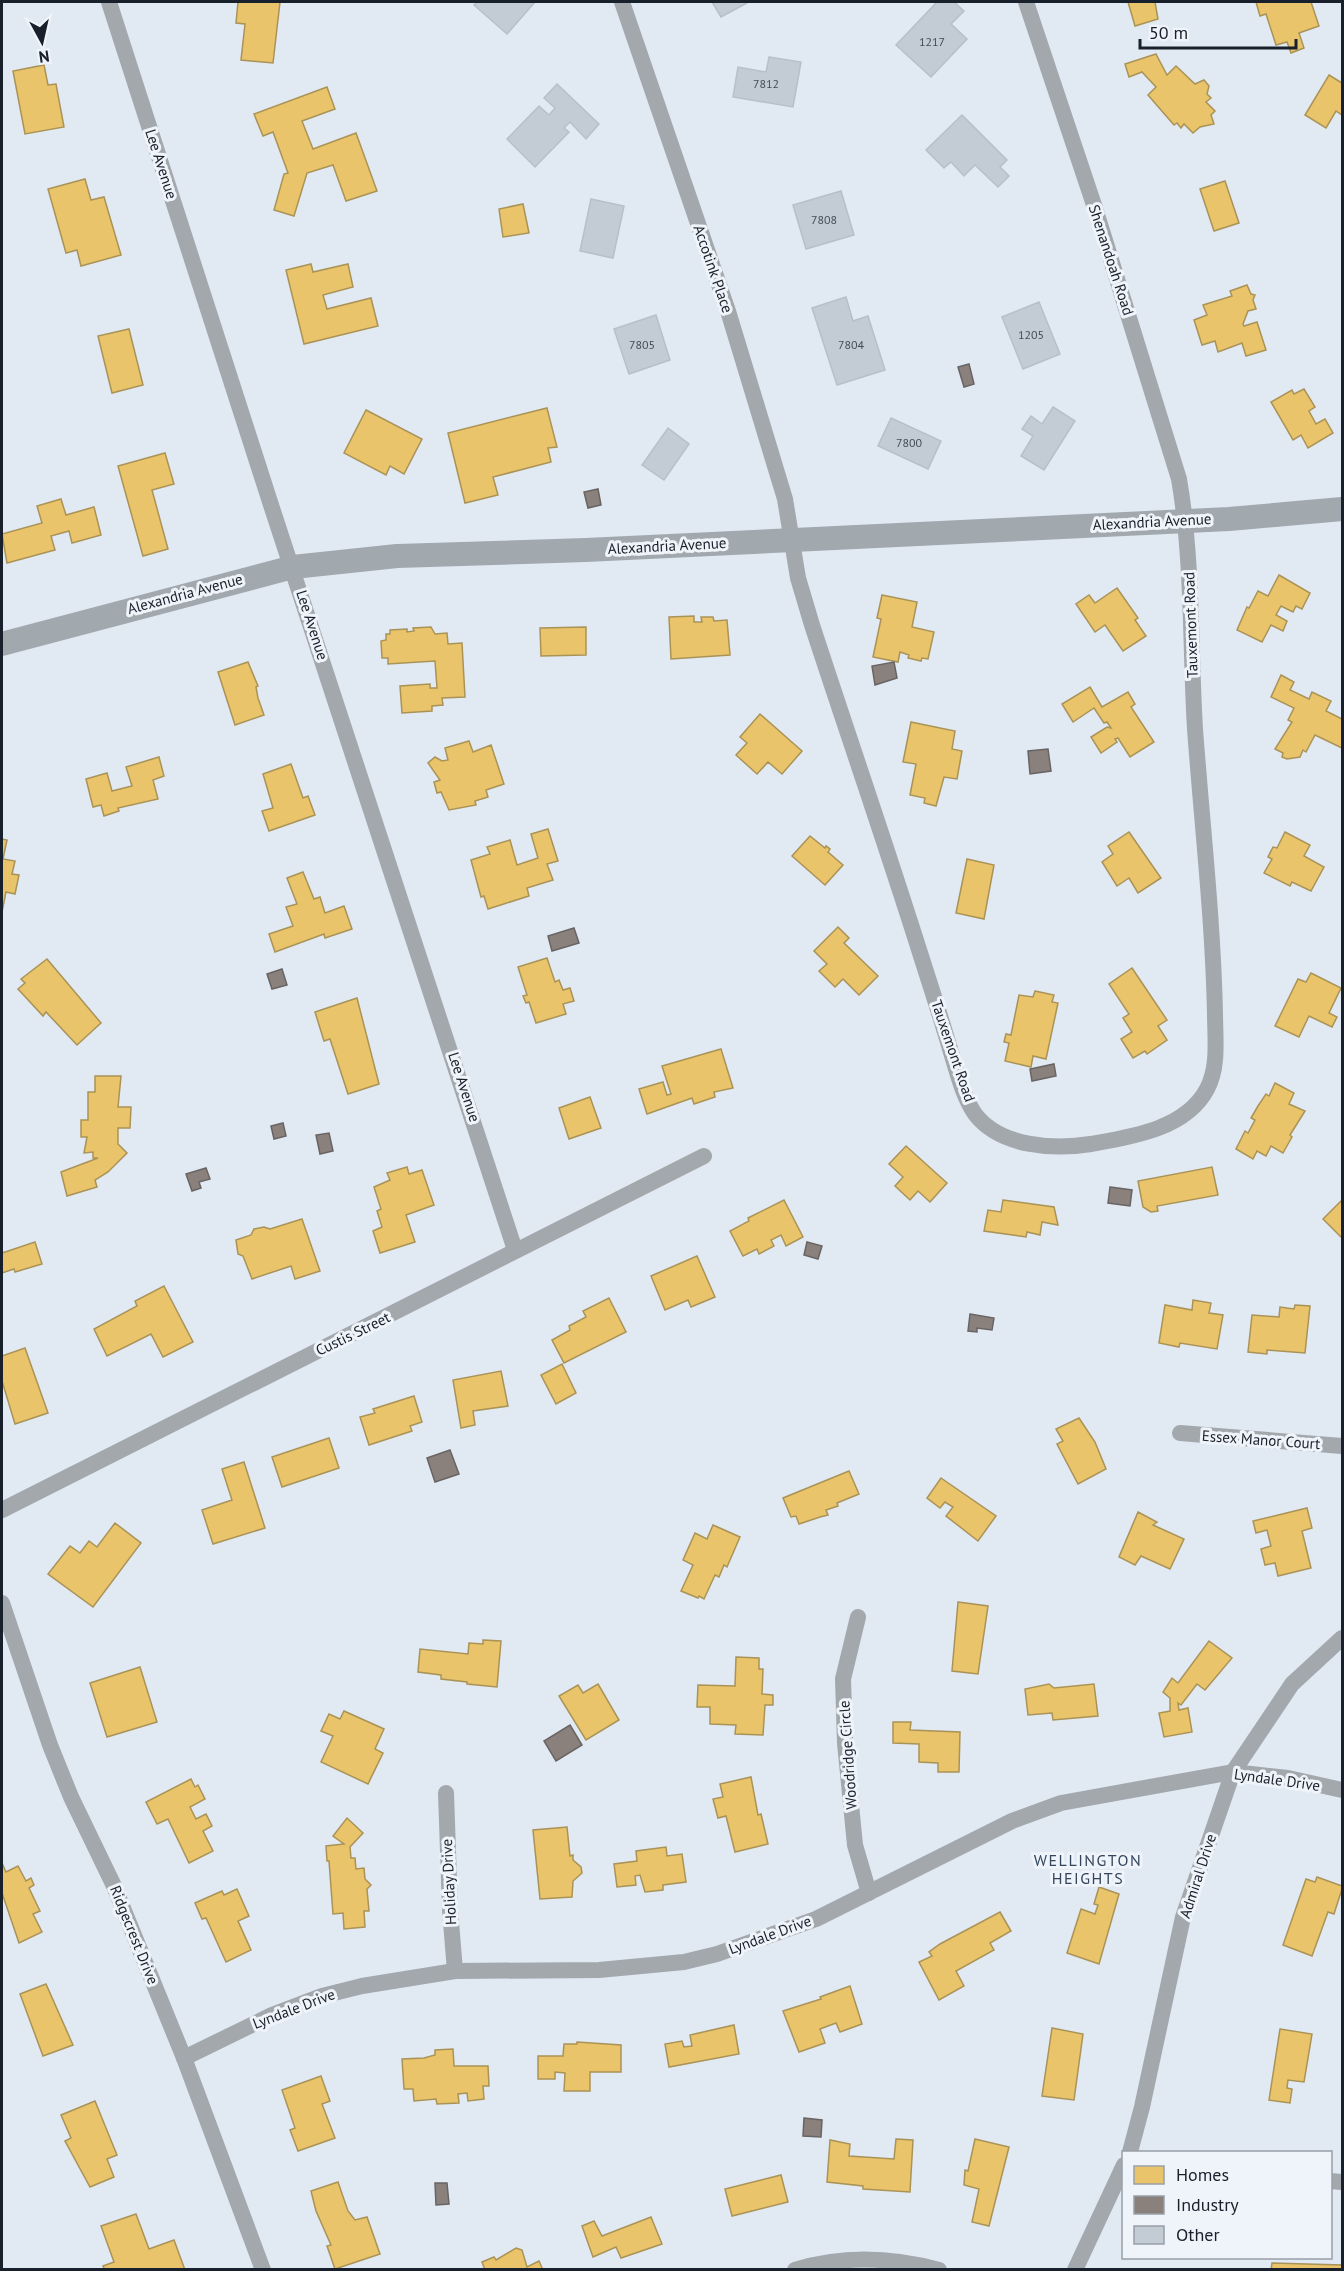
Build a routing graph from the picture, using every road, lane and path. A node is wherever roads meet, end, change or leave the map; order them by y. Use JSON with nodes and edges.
{"nodes":[{"id":1,"x":110,"y":2,"type":"edge"},
{"id":2,"x":622,"y":2,"type":"edge"},
{"id":3,"x":1026,"y":2,"type":"edge"},
{"id":4,"x":1342,"y":509,"type":"edge"},
{"id":5,"x":1186,"y":520,"type":"junction"},
{"id":6,"x":791,"y":540,"type":"junction"},
{"id":7,"x":293,"y":567,"type":"junction"},
{"id":8,"x":2,"y":644,"type":"edge"},
{"id":9,"x":704,"y":1156,"type":"dead end"},
{"id":10,"x":516,"y":1250,"type":"junction"},
{"id":11,"x":1180,"y":1433,"type":"dead end"},
{"id":12,"x":1342,"y":1446,"type":"edge"},
{"id":13,"x":2,"y":1510,"type":"edge"},
{"id":14,"x":2,"y":1603,"type":"edge"},
{"id":15,"x":858,"y":1617,"type":"dead end"},
{"id":16,"x":1342,"y":1638,"type":"edge"},
{"id":17,"x":1233,"y":1772,"type":"junction"},
{"id":18,"x":1342,"y":1790,"type":"edge"},
{"id":19,"x":446,"y":1793,"type":"dead end"},
{"id":20,"x":869,"y":1893,"type":"junction"},
{"id":21,"x":455,"y":1971,"type":"junction"},
{"id":22,"x":184,"y":2058,"type":"junction"},
{"id":23,"x":1130,"y":2151,"type":"edge"},
{"id":24,"x":1122,"y":2170,"type":"edge"},
{"id":25,"x":263,"y":2270,"type":"edge"},
{"id":26,"x":795,"y":2270,"type":"edge"},
{"id":27,"x":939,"y":2270,"type":"edge"},
{"id":28,"x":1074,"y":2270,"type":"edge"}],
"edges":[{"from":1,"to":7,"type":"street","name":"Lee Avenue"},
{"from":2,"to":6,"type":"street","name":"Accotink Place"},
{"from":3,"to":5,"type":"street","name":"Shenandoah Road"},
{"from":4,"to":5,"type":"street","name":"Alexandria Avenue"},
{"from":5,"to":6,"type":"street","name":"Alexandria Avenue"},
{"from":5,"to":6,"type":"street","name":"Tauxemont Road"},
{"from":6,"to":7,"type":"street","name":"Alexandria Avenue"},
{"from":7,"to":8,"type":"street","name":"Alexandria Avenue"},
{"from":7,"to":10,"type":"street","name":"Lee Avenue"},
{"from":9,"to":10,"type":"street","name":"Custis Street"},
{"from":10,"to":13,"type":"street","name":"Custis Street"},
{"from":11,"to":12,"type":"street","name":"Essex Manor Court"},
{"from":14,"to":22,"type":"street","name":"Ridgecrest Drive"},
{"from":15,"to":20,"type":"street","name":"Woodridge Circle"},
{"from":16,"to":17,"type":"street","name":"Admiral Drive"},
{"from":17,"to":18,"type":"street","name":"Lyndale Drive"},
{"from":17,"to":20,"type":"street","name":"Lyndale Drive"},
{"from":17,"to":23,"type":"street","name":"Admiral Drive"},
{"from":19,"to":21,"type":"street","name":"Holiday Drive"},
{"from":20,"to":21,"type":"street","name":"Lyndale Drive"},
{"from":21,"to":22,"type":"street","name":"Lyndale Drive"},
{"from":22,"to":25,"type":"street","name":"Ridgecrest Drive"},
{"from":24,"to":28,"type":"street","name":"Admiral Drive"},
{"from":26,"to":27,"type":"street"}]}
